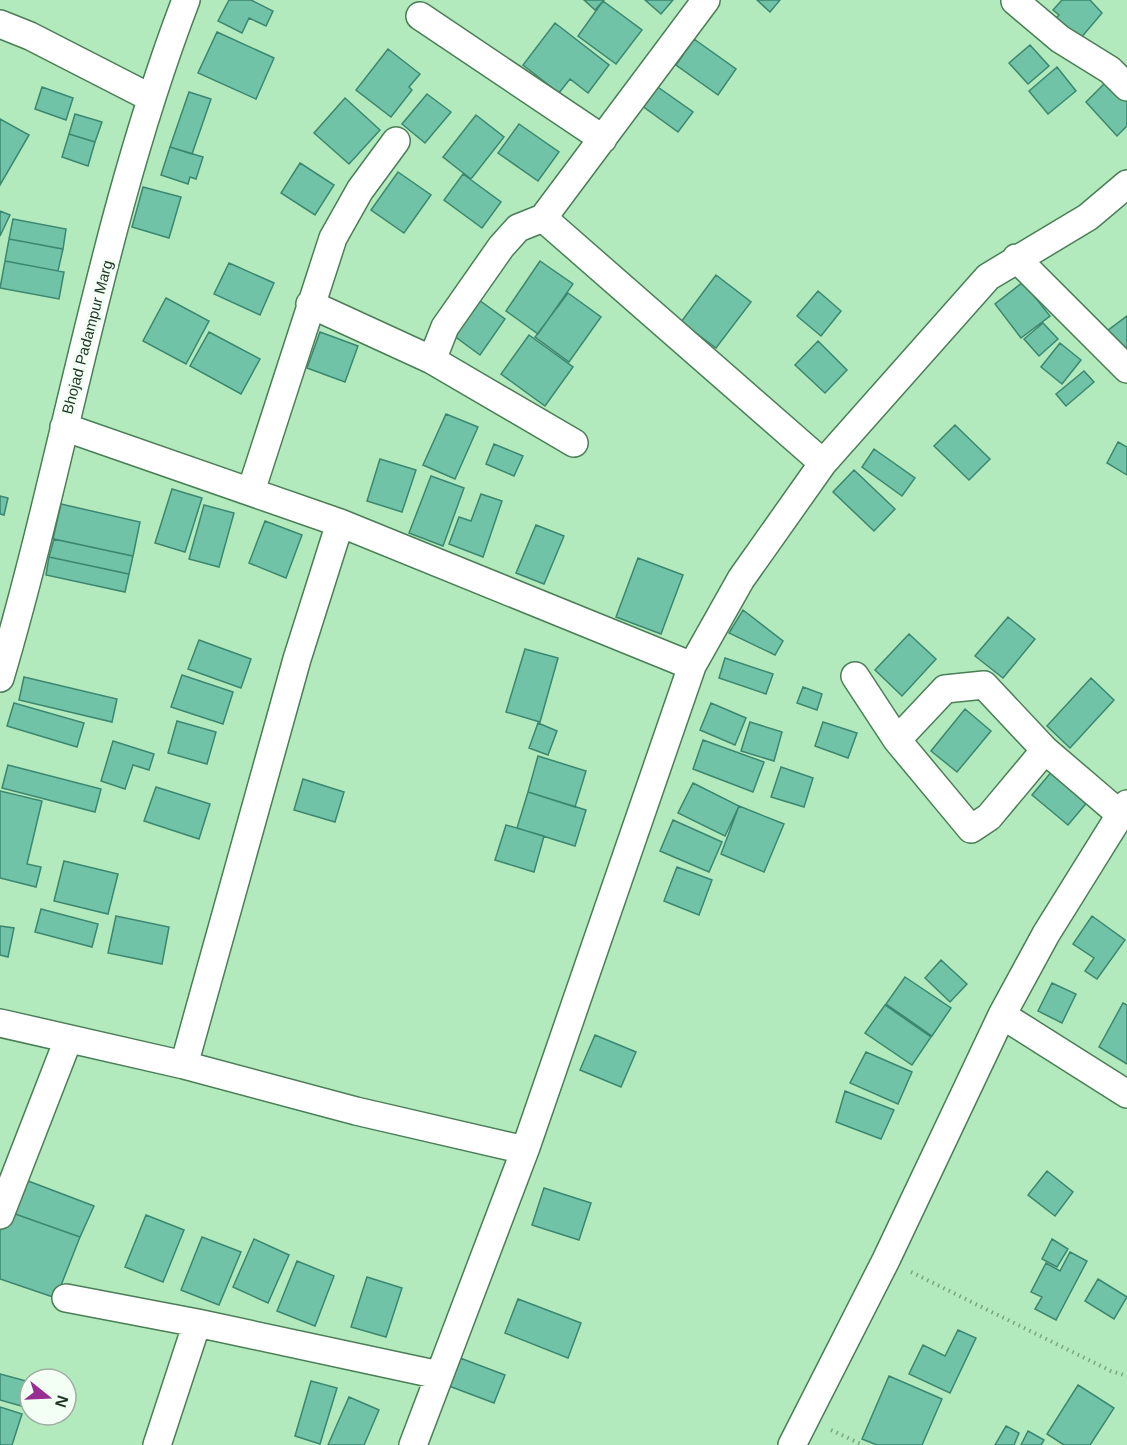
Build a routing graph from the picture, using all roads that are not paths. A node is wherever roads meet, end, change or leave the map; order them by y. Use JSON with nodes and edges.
{"nodes":[{"id":1,"x":186,"y":0,"type":"edge"},
{"id":2,"x":706,"y":0,"type":"edge"},
{"id":3,"x":1015,"y":1,"type":"edge"},
{"id":4,"x":420,"y":16,"type":"dead end"},
{"id":5,"x":0,"y":24,"type":"edge"},
{"id":6,"x":1127,"y":87,"type":"edge"},
{"id":7,"x":151,"y":98,"type":"junction"},
{"id":8,"x":603,"y":139,"type":"junction"},
{"id":9,"x":396,"y":141,"type":"dead end"},
{"id":10,"x":1127,"y":184,"type":"edge"},
{"id":11,"x":543,"y":218,"type":"junction"},
{"id":12,"x":1016,"y":258,"type":"junction"},
{"id":13,"x":310,"y":304,"type":"junction"},
{"id":14,"x":432,"y":360,"type":"junction"},
{"id":15,"x":1127,"y":369,"type":"edge"},
{"id":16,"x":64,"y":427,"type":"junction"},
{"id":17,"x":574,"y":443,"type":"dead end"},
{"id":18,"x":823,"y":463,"type":"junction"},
{"id":19,"x":251,"y":491,"type":"junction"},
{"id":20,"x":340,"y":523,"type":"junction"},
{"id":21,"x":12,"y":593,"type":"edge"},
{"id":22,"x":692,"y":666,"type":"junction"},
{"id":23,"x":855,"y":676,"type":"dead end"},
{"id":24,"x":0,"y":678,"type":"edge"},
{"id":25,"x":897,"y":740,"type":"junction"},
{"id":26,"x":1046,"y":750,"type":"junction"},
{"id":27,"x":1124,"y":809,"type":"edge"},
{"id":28,"x":1002,"y":1015,"type":"junction"},
{"id":29,"x":0,"y":1023,"type":"edge"},
{"id":30,"x":68,"y":1040,"type":"junction"},
{"id":31,"x":184,"y":1065,"type":"junction"},
{"id":32,"x":1127,"y":1094,"type":"edge"},
{"id":33,"x":525,"y":1150,"type":"junction"},
{"id":34,"x":0,"y":1215,"type":"edge"},
{"id":35,"x":66,"y":1298,"type":"dead end"},
{"id":36,"x":197,"y":1323,"type":"junction"},
{"id":37,"x":439,"y":1375,"type":"junction"},
{"id":38,"x":157,"y":1445,"type":"edge"},
{"id":39,"x":413,"y":1445,"type":"edge"},
{"id":40,"x":792,"y":1445,"type":"edge"}],
"edges":[{"from":1,"to":7,"type":"street","name":"Bhojad Padampur Marg"},
{"from":2,"to":8,"type":"street"},
{"from":3,"to":6,"type":"street"},
{"from":4,"to":8,"type":"street"},
{"from":5,"to":7,"type":"street"},
{"from":7,"to":16,"type":"street","name":"Bhojad Padampur Marg"},
{"from":8,"to":11,"type":"street"},
{"from":9,"to":13,"type":"street"},
{"from":10,"to":12,"type":"street"},
{"from":11,"to":14,"type":"street"},
{"from":11,"to":18,"type":"street"},
{"from":12,"to":15,"type":"street"},
{"from":12,"to":18,"type":"street"},
{"from":13,"to":14,"type":"street"},
{"from":13,"to":19,"type":"street"},
{"from":14,"to":17,"type":"street"},
{"from":16,"to":19,"type":"street"},
{"from":16,"to":21,"type":"street","name":"Bhojad Padampur Marg"},
{"from":18,"to":22,"type":"street"},
{"from":19,"to":20,"type":"street"},
{"from":20,"to":22,"type":"street"},
{"from":20,"to":31,"type":"street"},
{"from":21,"to":24,"type":"street","name":"Bhojad Padampur Marg"},
{"from":22,"to":33,"type":"street"},
{"from":23,"to":25,"type":"street"},
{"from":25,"to":26,"type":"street"},
{"from":25,"to":26,"type":"street"},
{"from":26,"to":27,"type":"street"},
{"from":27,"to":28,"type":"street"},
{"from":28,"to":32,"type":"street"},
{"from":28,"to":40,"type":"street"},
{"from":29,"to":30,"type":"street"},
{"from":30,"to":31,"type":"street"},
{"from":30,"to":34,"type":"street"},
{"from":31,"to":33,"type":"street"},
{"from":33,"to":37,"type":"street"},
{"from":35,"to":36,"type":"street"},
{"from":36,"to":37,"type":"street"},
{"from":36,"to":38,"type":"street"},
{"from":37,"to":39,"type":"street"}]}
